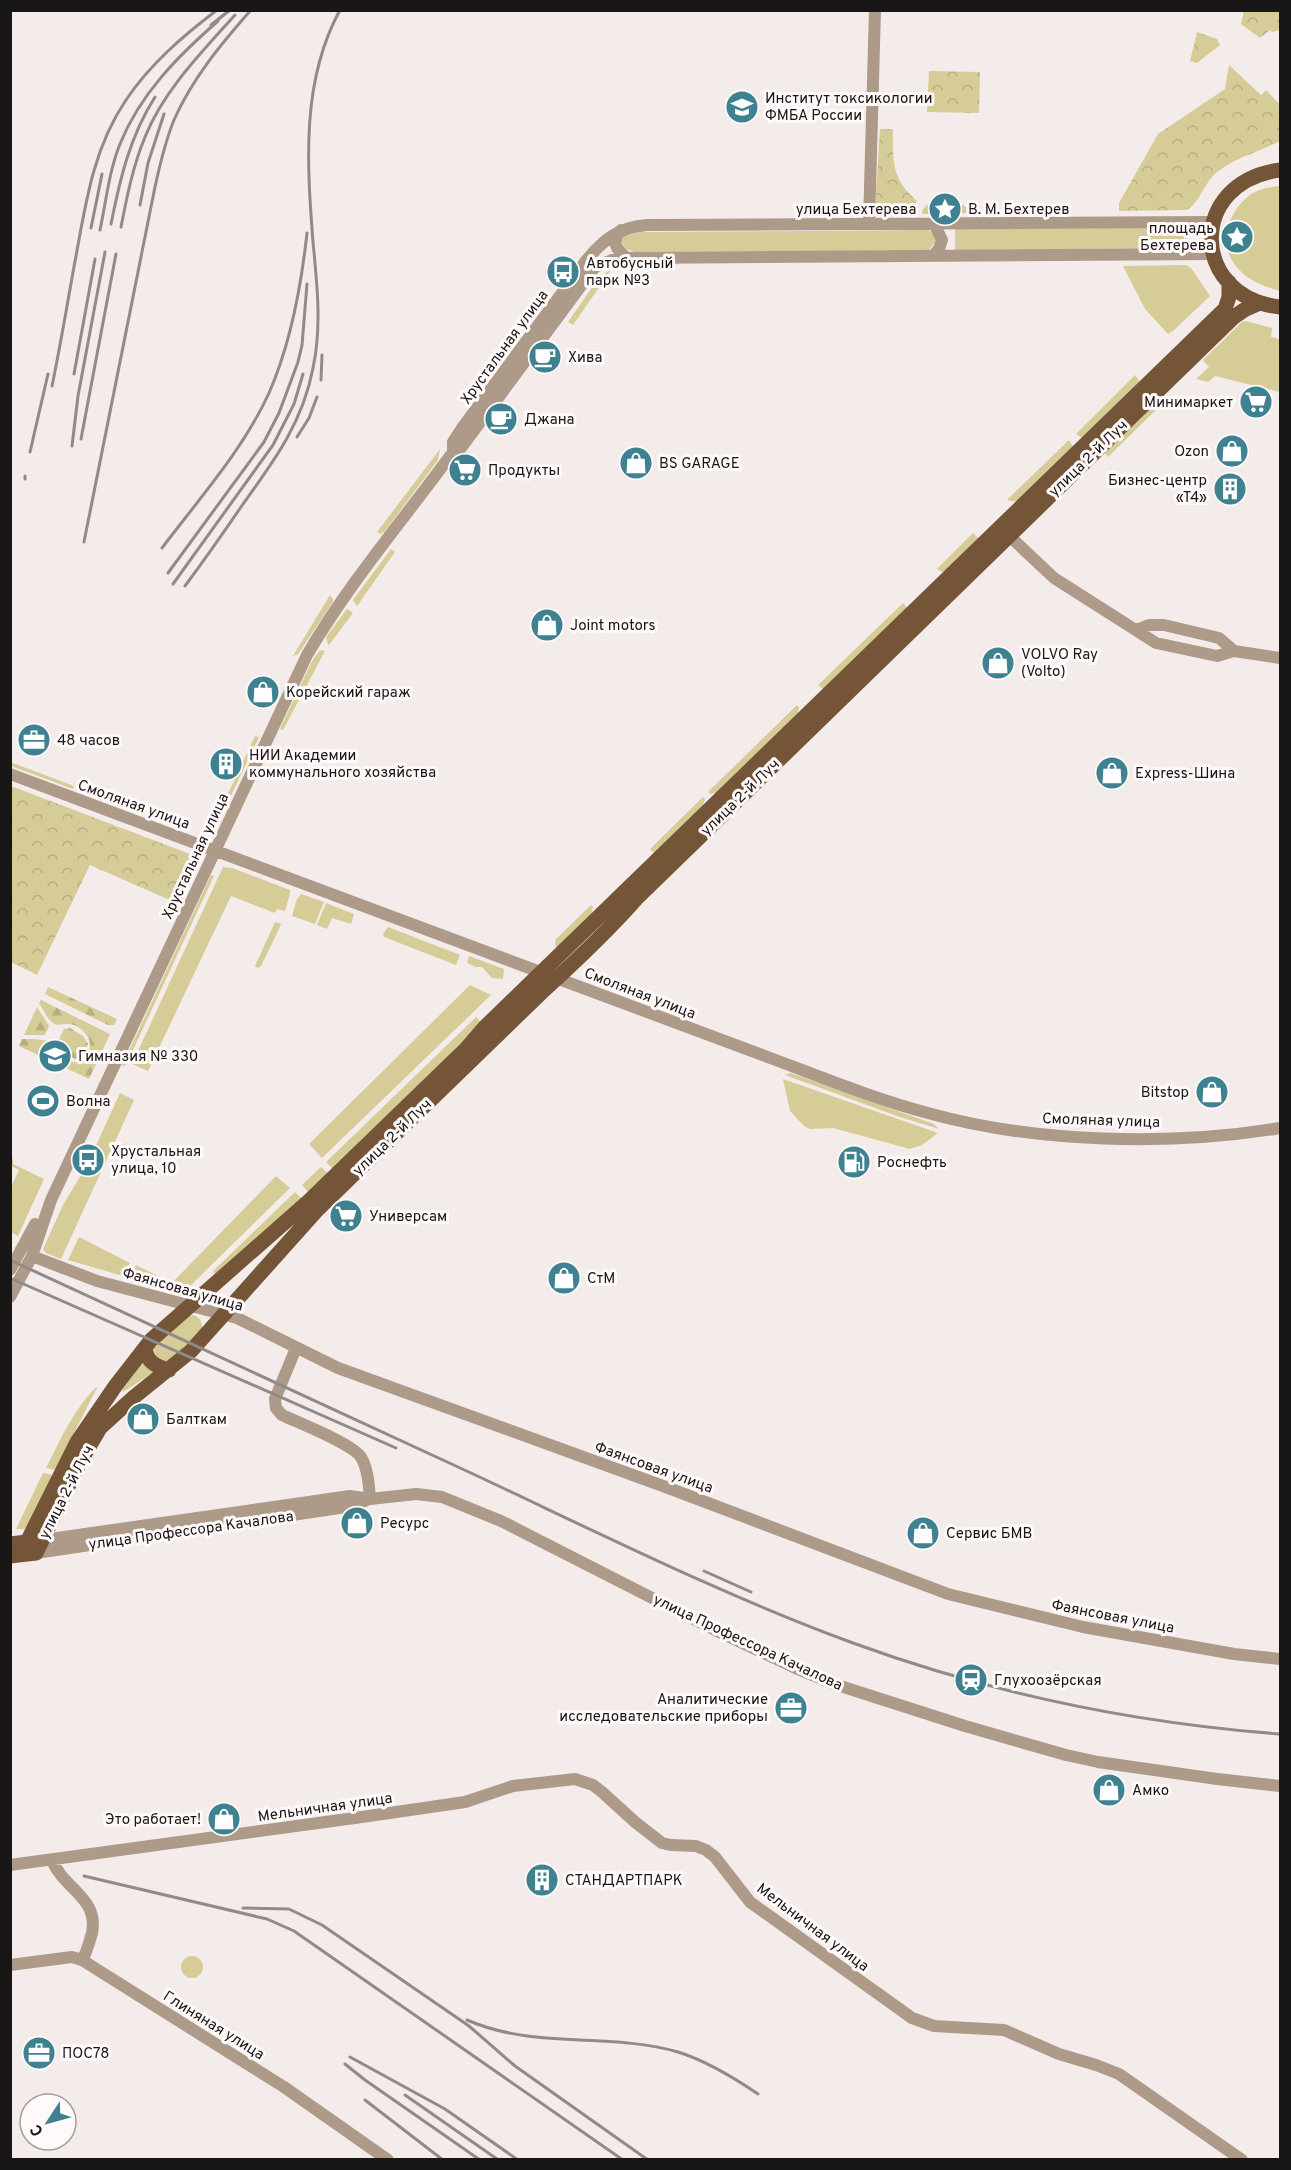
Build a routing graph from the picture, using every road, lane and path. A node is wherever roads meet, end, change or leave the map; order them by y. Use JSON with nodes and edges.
{"nodes":[{"id":1,"x":875,"y":10,"type":"edge"},
{"id":2,"x":1281,"y":158,"type":"edge"},
{"id":3,"x":1274,"y":170,"type":"edge"},
{"id":4,"x":1213,"y":222,"type":"junction"},
{"id":5,"x":934,"y":223,"type":"junction"},
{"id":6,"x":869,"y":224,"type":"junction"},
{"id":7,"x":621,"y":230,"type":"junction"},
{"id":8,"x":1213,"y":254,"type":"junction"},
{"id":9,"x":933,"y":256,"type":"junction"},
{"id":10,"x":628,"y":258,"type":"junction"},
{"id":11,"x":588,"y":266,"type":"junction"},
{"id":12,"x":1229,"y":282,"type":"junction"},
{"id":13,"x":1260,"y":303,"type":"junction"},
{"id":14,"x":1281,"y":307,"type":"edge"},
{"id":15,"x":1004,"y":532,"type":"junction"},
{"id":16,"x":1137,"y":630,"type":"junction"},
{"id":17,"x":1234,"y":651,"type":"junction"},
{"id":18,"x":1281,"y":658,"type":"edge"},
{"id":19,"x":10,"y":774,"type":"edge"},
{"id":20,"x":214,"y":850,"type":"junction"},
{"id":21,"x":541,"y":973,"type":"junction"},
{"id":22,"x":556,"y":978,"type":"junction"},
{"id":23,"x":1281,"y":1128,"type":"edge"},
{"id":24,"x":51,"y":1200,"type":"junction"},
{"id":25,"x":32,"y":1256,"type":"junction"},
{"id":26,"x":10,"y":1270,"type":"edge"},
{"id":27,"x":10,"y":1297,"type":"edge"},
{"id":28,"x":190,"y":1304,"type":"junction"},
{"id":29,"x":224,"y":1314,"type":"junction"},
{"id":30,"x":145,"y":1348,"type":"junction"},
{"id":31,"x":296,"y":1348,"type":"junction"},
{"id":32,"x":169,"y":1370,"type":"junction"},
{"id":33,"x":370,"y":1499,"type":"junction"},
{"id":34,"x":10,"y":1544,"type":"edge"},
{"id":35,"x":35,"y":1545,"type":"junction"},
{"id":36,"x":10,"y":1556,"type":"edge"},
{"id":37,"x":1281,"y":1659,"type":"edge"},
{"id":38,"x":1281,"y":1786,"type":"edge"},
{"id":39,"x":52,"y":1860,"type":"junction"},
{"id":40,"x":10,"y":1865,"type":"edge"},
{"id":41,"x":82,"y":1960,"type":"junction"},
{"id":42,"x":10,"y":1965,"type":"edge"},
{"id":43,"x":388,"y":2160,"type":"edge"},
{"id":44,"x":1242,"y":2160,"type":"edge"}],
"edges":[{"from":1,"to":6,"type":"street"},
{"from":2,"to":3,"type":"main road"},
{"from":3,"to":4,"type":"main road"},
{"from":4,"to":5,"type":"street","name":"улица Бехтерева"},
{"from":4,"to":8,"type":"main road"},
{"from":5,"to":6,"type":"street","name":"улица Бехтерева"},
{"from":5,"to":9,"type":"street"},
{"from":6,"to":7,"type":"street","name":"улица Бехтерева"},
{"from":7,"to":10,"type":"street"},
{"from":7,"to":11,"type":"street","name":"улица Бехтерева"},
{"from":8,"to":9,"type":"street"},
{"from":8,"to":12,"type":"main road"},
{"from":9,"to":10,"type":"street"},
{"from":10,"to":11,"type":"street"},
{"from":11,"to":20,"type":"street","name":"Хрустальная улица"},
{"from":12,"to":13,"type":"main road"},
{"from":12,"to":15,"type":"main road","name":"улица 2-й Луч"},
{"from":13,"to":14,"type":"main road"},
{"from":13,"to":15,"type":"main road","name":"улица 2-й Луч"},
{"from":15,"to":16,"type":"street"},
{"from":15,"to":21,"type":"main road","name":"улица 2-й Луч"},
{"from":15,"to":22,"type":"main road","name":"улица 2-й Луч"},
{"from":16,"to":17,"type":"street"},
{"from":16,"to":17,"type":"street"},
{"from":17,"to":18,"type":"street"},
{"from":19,"to":20,"type":"street","name":"Смоляная улица"},
{"from":20,"to":21,"type":"street","name":"Смоляная улица"},
{"from":20,"to":24,"type":"street","name":"Хрустальная улица"},
{"from":21,"to":22,"type":"street","name":"Смоляная улица"},
{"from":21,"to":28,"type":"main road","name":"улица 2-й Луч"},
{"from":22,"to":23,"type":"street","name":"Смоляная улица"},
{"from":22,"to":29,"type":"main road","name":"улица 2-й Луч"},
{"from":24,"to":25,"type":"street","name":"Хрустальная улица"},
{"from":24,"to":26,"type":"street","name":"Хрустальная улица"},
{"from":25,"to":27,"type":"street","name":"Хрустальная улица"},
{"from":25,"to":28,"type":"street","name":"Фаянсовая улица"},
{"from":28,"to":29,"type":"street","name":"Фаянсовая улица"},
{"from":28,"to":30,"type":"main road","name":"улица 2-й Луч"},
{"from":29,"to":31,"type":"street","name":"Фаянсовая улица"},
{"from":29,"to":32,"type":"main road","name":"улица 2-й Луч"},
{"from":30,"to":32,"type":"main road"},
{"from":30,"to":35,"type":"main road","name":"улица 2-й Луч"},
{"from":31,"to":33,"type":"street"},
{"from":31,"to":37,"type":"street","name":"Фаянсовая улица"},
{"from":32,"to":35,"type":"main road","name":"улица 2-й Луч"},
{"from":33,"to":35,"type":"street","name":"улица Профессора Качалова"},
{"from":33,"to":38,"type":"street","name":"улица Профессора Качалова"},
{"from":34,"to":35,"type":"main road","name":"улица Профессора Качалова"},
{"from":35,"to":36,"type":"main road","name":"улица Профессора Качалова"},
{"from":39,"to":40,"type":"street","name":"Мельничная улица"},
{"from":39,"to":41,"type":"street"},
{"from":39,"to":44,"type":"street","name":"Мельничная улица"},
{"from":41,"to":42,"type":"street"},
{"from":41,"to":43,"type":"street","name":"Глиняная улица"}]}
